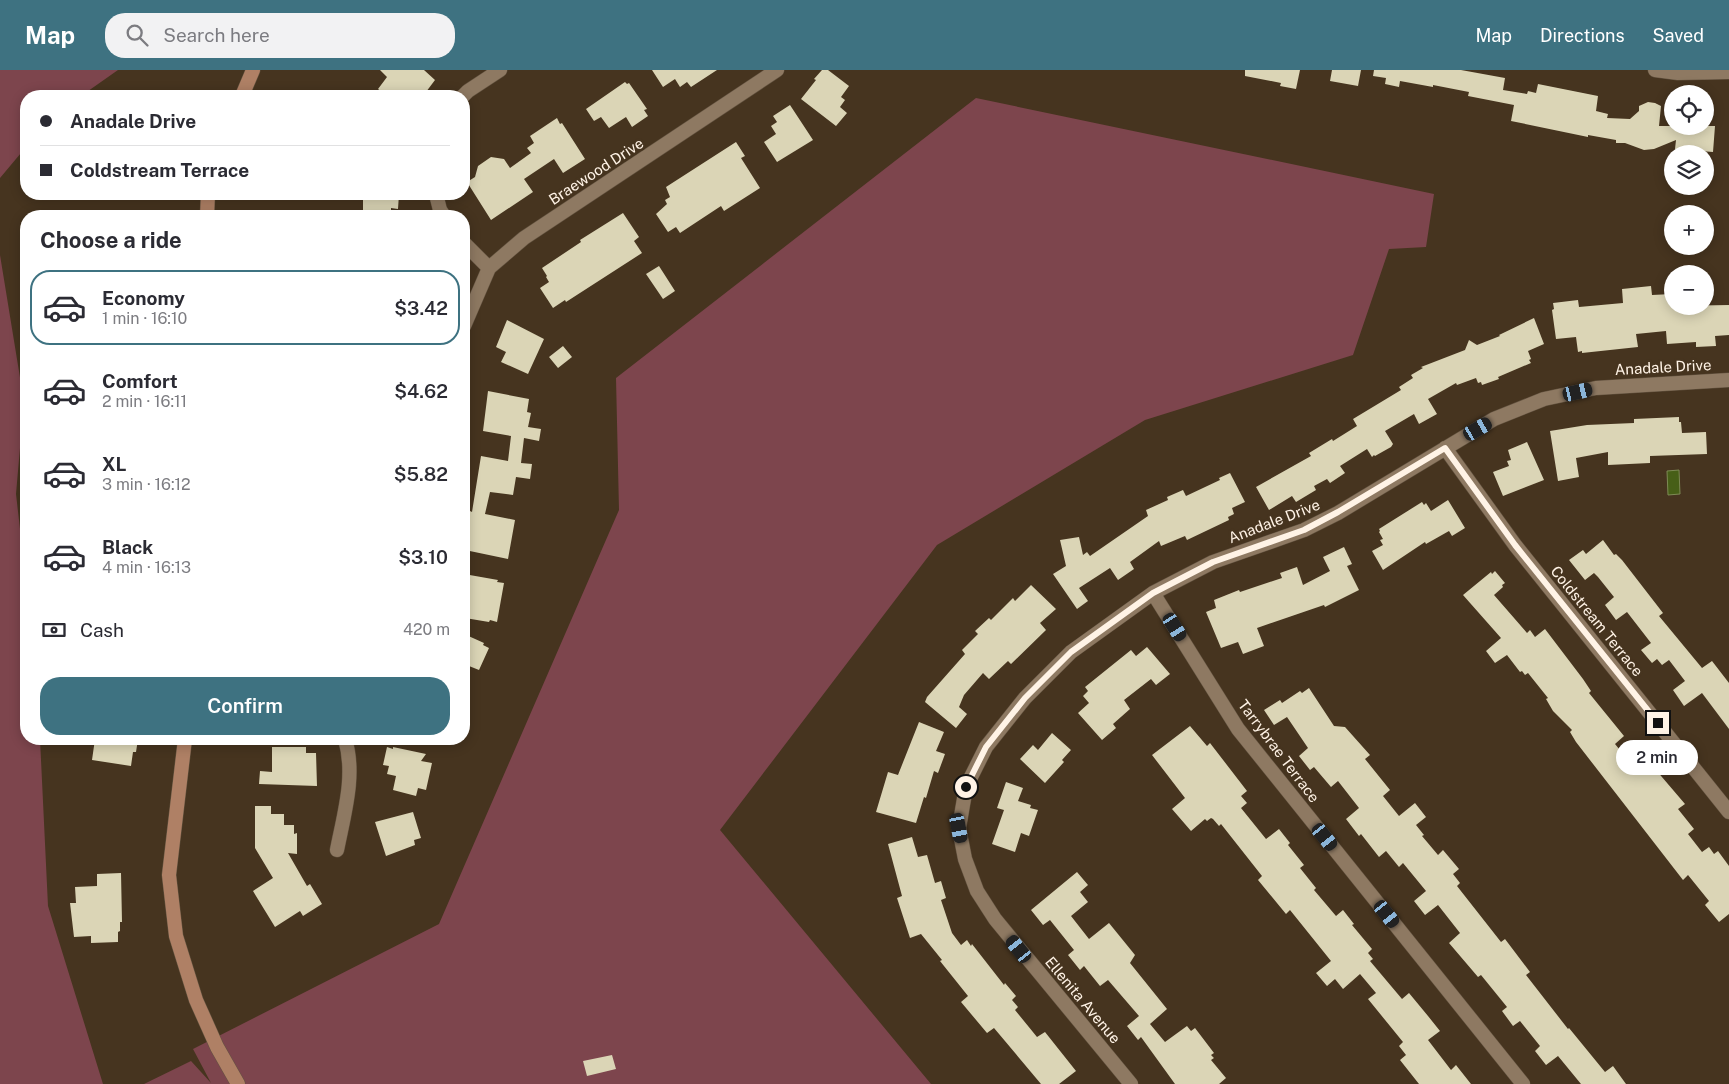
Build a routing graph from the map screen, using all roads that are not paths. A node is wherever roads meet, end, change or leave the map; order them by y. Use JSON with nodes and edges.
{"nodes":[{"id":1,"x":254,"y":70,"type":"edge"},
{"id":2,"x":500,"y":70,"type":"edge"},
{"id":3,"x":777,"y":70,"type":"edge"},
{"id":4,"x":1655,"y":70,"type":"edge"},
{"id":5,"x":1729,"y":72,"type":"edge"},
{"id":6,"x":245,"y":90,"type":"edge"},
{"id":7,"x":468,"y":90,"type":"edge"},
{"id":8,"x":470,"y":248,"type":"edge"},
{"id":9,"x":489,"y":268,"type":"junction"},
{"id":10,"x":470,"y":312,"type":"edge"},
{"id":11,"x":1729,"y":380,"type":"edge"},
{"id":12,"x":1445,"y":448,"type":"junction"},
{"id":13,"x":1153,"y":593,"type":"junction"},
{"id":14,"x":184,"y":745,"type":"edge"},
{"id":15,"x":347,"y":745,"type":"edge"},
{"id":16,"x":1729,"y":812,"type":"edge"},
{"id":17,"x":337,"y":850,"type":"dead end"},
{"id":18,"x":965,"y":859,"type":"joint"},
{"id":19,"x":238,"y":1084,"type":"edge"},
{"id":20,"x":1131,"y":1084,"type":"edge"},
{"id":21,"x":1523,"y":1084,"type":"edge"}],
"edges":[{"from":1,"to":6,"type":"main road"},
{"from":2,"to":7,"type":"street"},
{"from":3,"to":9,"type":"street","name":"Braewood Drive"},
{"from":4,"to":5,"type":"street"},
{"from":8,"to":9,"type":"street"},
{"from":9,"to":10,"type":"street","name":"Braewood Drive"},
{"from":11,"to":12,"type":"street","name":"Anadale Drive"},
{"from":12,"to":13,"type":"street","name":"Anadale Drive"},
{"from":12,"to":16,"type":"street","name":"Coldstream Terrace"},
{"from":13,"to":18,"type":"street","name":"Anadale Drive"},
{"from":13,"to":21,"type":"street","name":"Tarrybrae Terrace"},
{"from":14,"to":19,"type":"main road"},
{"from":15,"to":17,"type":"street"},
{"from":18,"to":20,"type":"street","name":"Ellenita Avenue"}]}
